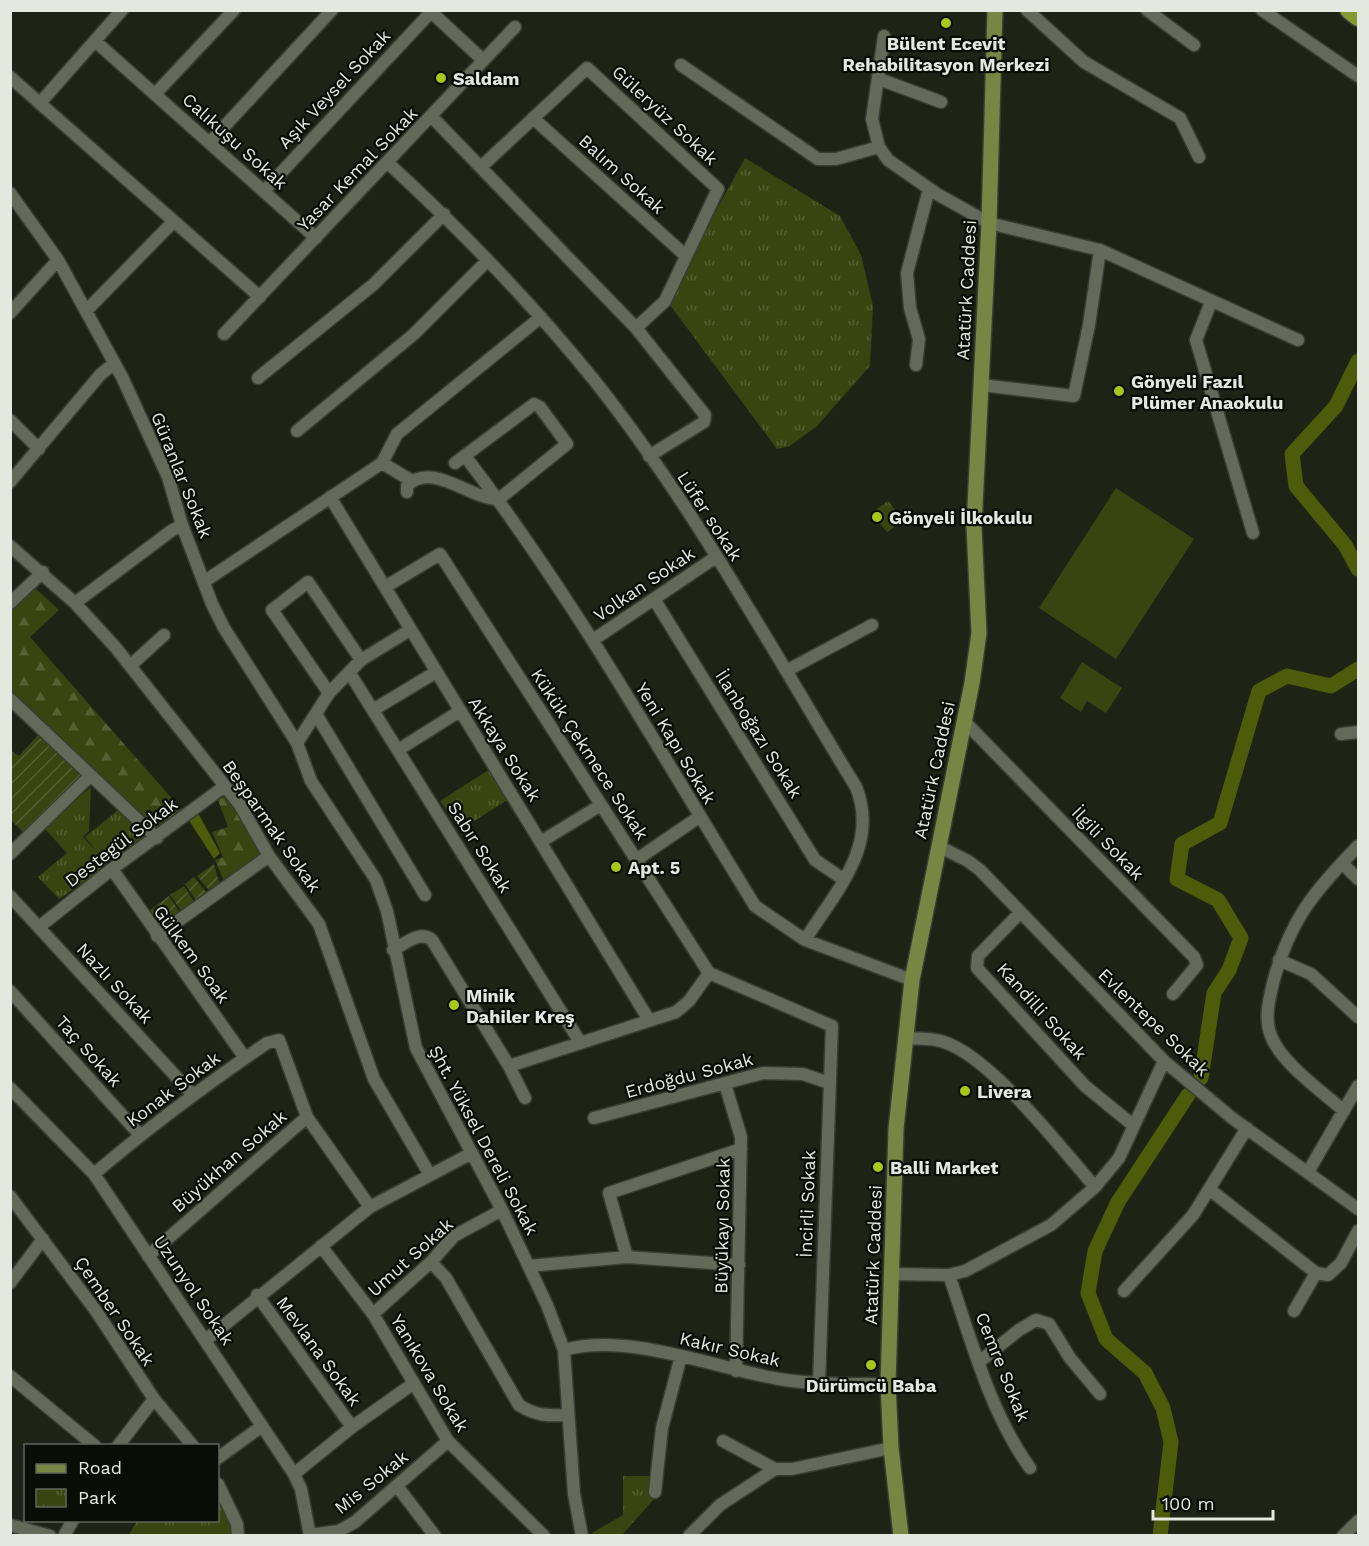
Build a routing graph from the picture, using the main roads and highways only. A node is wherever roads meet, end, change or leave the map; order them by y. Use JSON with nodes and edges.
{"nodes":[{"id":1,"x":995,"y":10,"type":"edge"},
{"id":2,"x":1349,"y":10,"type":"edge"},
{"id":3,"x":1359,"y":17,"type":"edge"},
{"id":4,"x":901,"y":1536,"type":"edge"}],
"edges":[{"from":1,"to":4,"type":"main road","name":"Atatürk Caddesi"},
{"from":2,"to":3,"type":"highway"}]}
